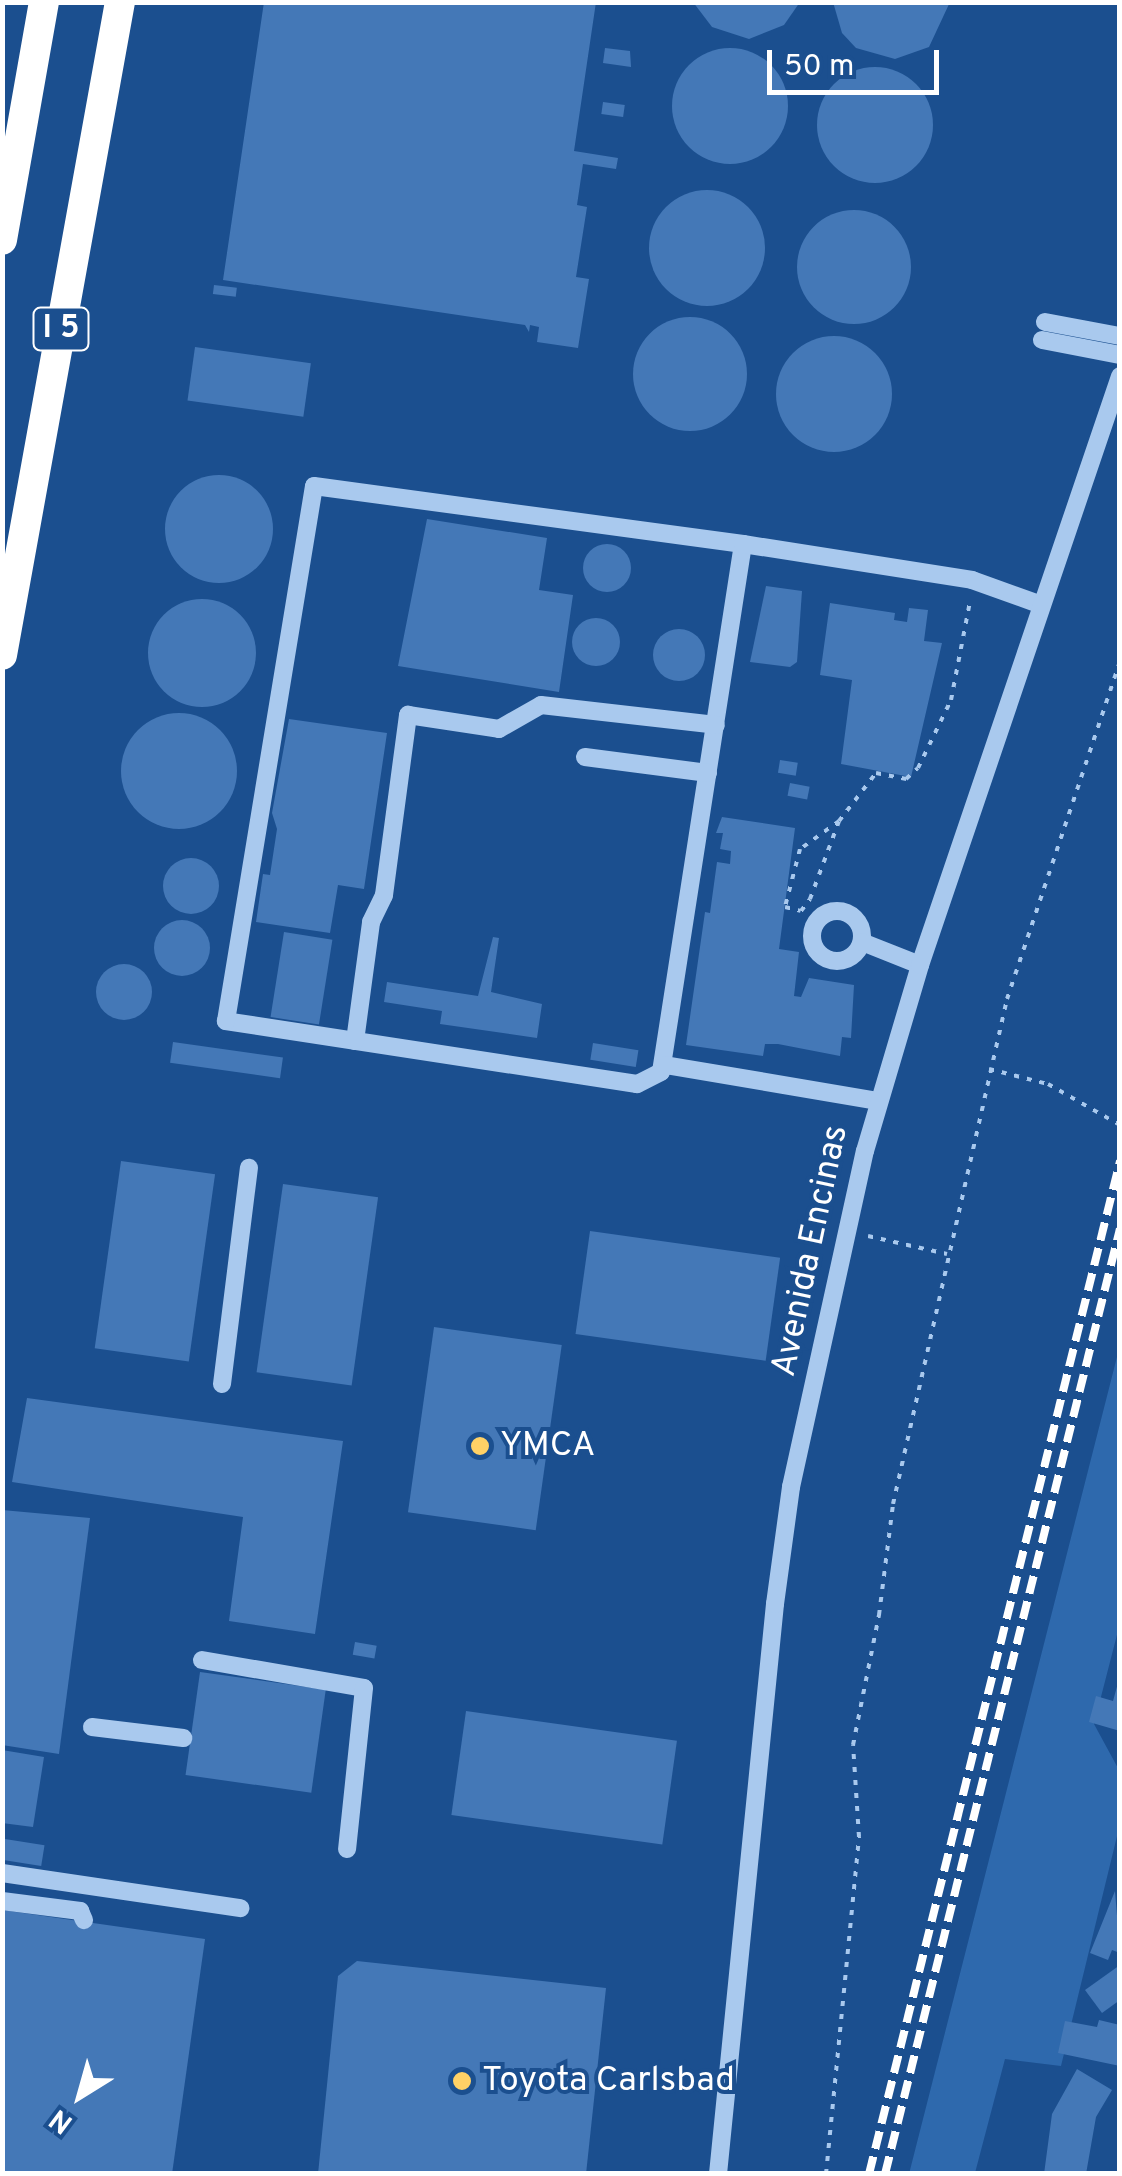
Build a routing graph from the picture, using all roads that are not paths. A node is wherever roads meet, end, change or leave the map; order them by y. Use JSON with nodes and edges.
{"nodes":[{"id":1,"x":44,"y":2,"type":"edge"},
{"id":2,"x":120,"y":2,"type":"edge"},
{"id":3,"x":2,"y":240,"type":"edge"},
{"id":4,"x":1120,"y":336,"type":"edge"},
{"id":5,"x":1120,"y":355,"type":"edge"},
{"id":6,"x":1120,"y":376,"type":"edge"},
{"id":7,"x":743,"y":544,"type":"junction"},
{"id":8,"x":1042,"y":605,"type":"junction"},
{"id":9,"x":2,"y":655,"type":"edge"},
{"id":10,"x":716,"y":725,"type":"junction"},
{"id":11,"x":585,"y":757,"type":"dead end"},
{"id":12,"x":708,"y":774,"type":"junction"},
{"id":13,"x":862,"y":942,"type":"dead end"},
{"id":14,"x":920,"y":965,"type":"junction"},
{"id":15,"x":355,"y":1041,"type":"junction"},
{"id":16,"x":665,"y":1065,"type":"junction"},
{"id":17,"x":877,"y":1101,"type":"junction"},
{"id":18,"x":250,"y":1168,"type":"dead end"},
{"id":19,"x":222,"y":1384,"type":"dead end"},
{"id":20,"x":202,"y":1660,"type":"dead end"},
{"id":21,"x":92,"y":1727,"type":"dead end"},
{"id":22,"x":184,"y":1738,"type":"dead end"},
{"id":23,"x":346,"y":1849,"type":"dead end"},
{"id":24,"x":2,"y":1873,"type":"edge"},
{"id":25,"x":2,"y":1901,"type":"edge"},
{"id":26,"x":240,"y":1908,"type":"dead end"},
{"id":27,"x":84,"y":1920,"type":"dead end"},
{"id":28,"x":718,"y":2174,"type":"edge"}],
"edges":[{"from":1,"to":3,"type":"highway"},
{"from":2,"to":9,"type":"highway","number":"I 5"},
{"from":4,"to":5,"type":"street"},
{"from":6,"to":8,"type":"street","name":"Avenida Encinas"},
{"from":7,"to":8,"type":"street"},
{"from":7,"to":10,"type":"street"},
{"from":7,"to":15,"type":"street"},
{"from":8,"to":14,"type":"street","name":"Avenida Encinas"},
{"from":10,"to":12,"type":"street"},
{"from":10,"to":15,"type":"street"},
{"from":11,"to":12,"type":"street"},
{"from":12,"to":16,"type":"street"},
{"from":13,"to":14,"type":"street"},
{"from":14,"to":17,"type":"street","name":"Avenida Encinas"},
{"from":15,"to":16,"type":"street"},
{"from":16,"to":17,"type":"street"},
{"from":17,"to":28,"type":"street","name":"Avenida Encinas"},
{"from":18,"to":19,"type":"street"},
{"from":20,"to":23,"type":"street"},
{"from":21,"to":22,"type":"street"},
{"from":24,"to":26,"type":"street"},
{"from":25,"to":27,"type":"street"}]}
